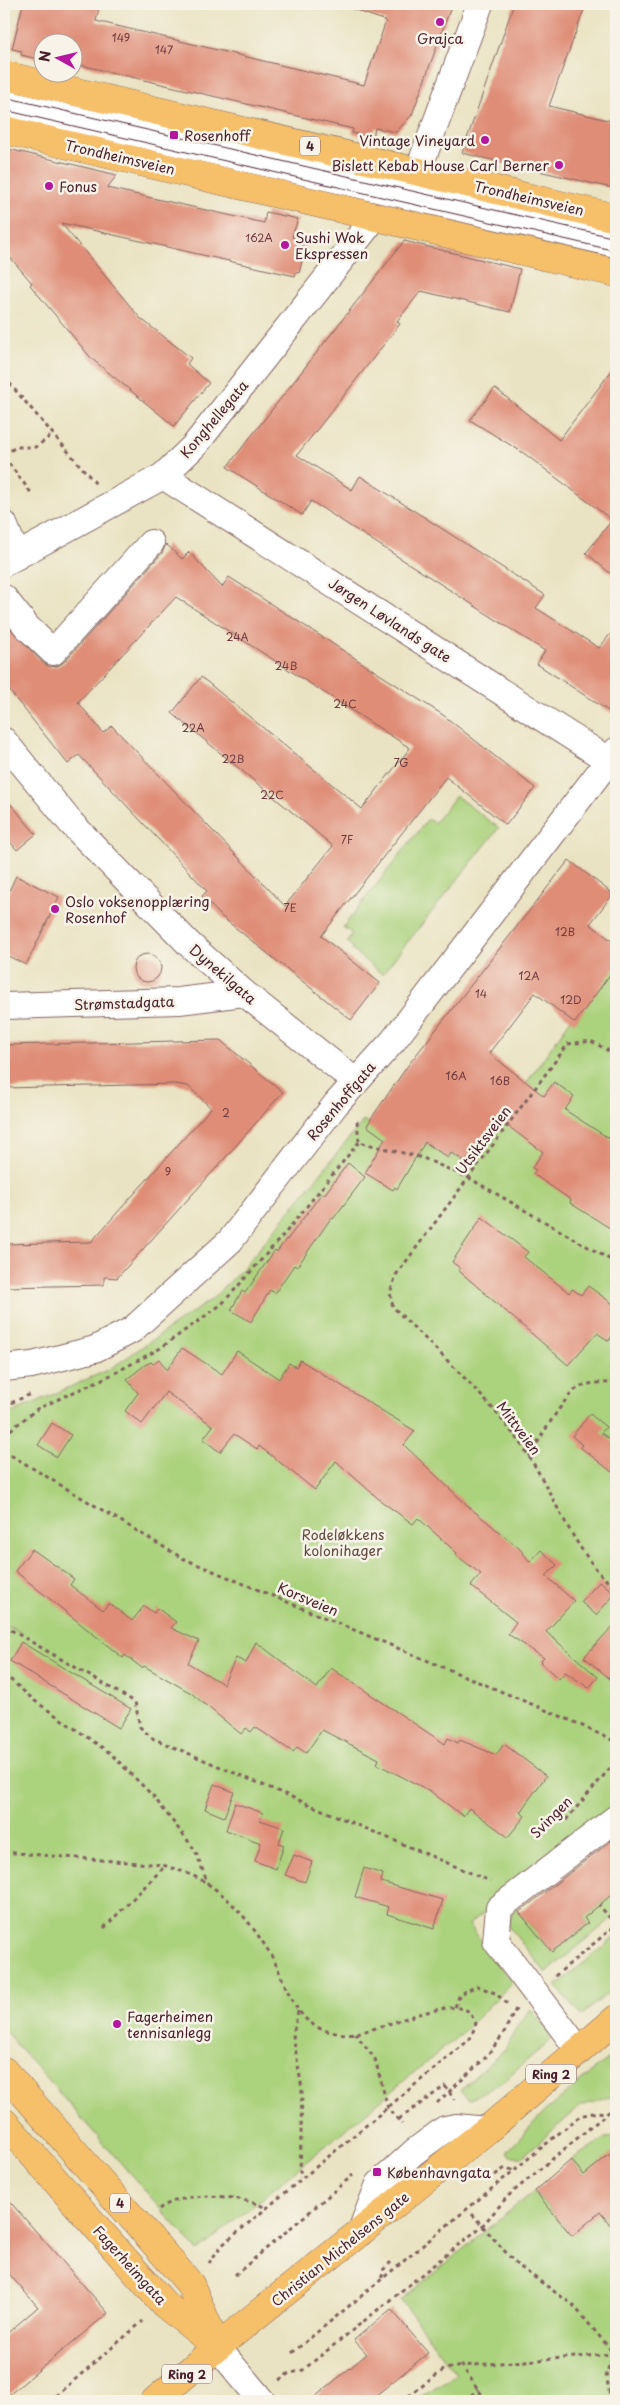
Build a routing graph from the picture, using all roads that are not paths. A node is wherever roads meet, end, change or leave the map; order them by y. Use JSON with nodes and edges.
{"nodes":[{"id":1,"x":480,"y":4,"type":"edge"},
{"id":2,"x":4,"y":75,"type":"edge"},
{"id":3,"x":4,"y":103,"type":"edge"},
{"id":4,"x":4,"y":130,"type":"edge"},
{"id":5,"x":418,"y":171,"type":"junction"},
{"id":6,"x":375,"y":217,"type":"junction"},
{"id":7,"x":616,"y":218,"type":"edge"},
{"id":8,"x":616,"y":244,"type":"edge"},
{"id":9,"x":616,"y":273,"type":"edge"},
{"id":10,"x":163,"y":476,"type":"junction"},
{"id":11,"x":4,"y":524,"type":"edge"},
{"id":12,"x":151,"y":543,"type":"dead end"},
{"id":13,"x":10,"y":559,"type":"edge"},
{"id":14,"x":4,"y":598,"type":"edge"},
{"id":15,"x":4,"y":741,"type":"edge"},
{"id":16,"x":614,"y":759,"type":"edge"},
{"id":17,"x":244,"y":993,"type":"junction"},
{"id":18,"x":4,"y":1006,"type":"edge"},
{"id":19,"x":356,"y":1081,"type":"junction"},
{"id":20,"x":8,"y":1364,"type":"edge"},
{"id":21,"x":616,"y":1818,"type":"edge"},
{"id":22,"x":616,"y":2019,"type":"edge"},
{"id":23,"x":579,"y":2050,"type":"junction"},
{"id":24,"x":4,"y":2072,"type":"edge"},
{"id":25,"x":4,"y":2122,"type":"edge"},
{"id":26,"x":217,"y":2347,"type":"junction"},
{"id":27,"x":155,"y":2401,"type":"edge"},
{"id":28,"x":262,"y":2401,"type":"edge"}],
"edges":[{"from":1,"to":5,"type":"street"},
{"from":2,"to":5,"type":"main road","name":"Trondheimsveien","number":"4"},
{"from":3,"to":8,"type":"street"},
{"from":4,"to":6,"type":"main road","name":"Trondheimsveien"},
{"from":5,"to":7,"type":"main road","name":"Trondheimsveien","number":"4"},
{"from":6,"to":9,"type":"main road","name":"Trondheimsveien"},
{"from":6,"to":10,"type":"street","name":"Konghellegata"},
{"from":10,"to":13,"type":"street","name":"Konghellegata"},
{"from":10,"to":16,"type":"street","name":"Jørgen Løvlands gate"},
{"from":11,"to":13,"type":"street"},
{"from":12,"to":14,"type":"street"},
{"from":15,"to":17,"type":"street","name":"Dynekilgata"},
{"from":16,"to":19,"type":"street","name":"Rosenhoffgata"},
{"from":17,"to":18,"type":"street","name":"Strømstadgata"},
{"from":17,"to":19,"type":"street","name":"Dynekilgata"},
{"from":19,"to":20,"type":"street","name":"Rosenhoffgata"},
{"from":21,"to":23,"type":"street"},
{"from":22,"to":23,"type":"main road","name":"Christian Michelsens gate","number":"Ring 2"},
{"from":23,"to":26,"type":"main road","name":"Christian Michelsens gate","number":"Ring 2"},
{"from":24,"to":26,"type":"main road","number":"4"},
{"from":25,"to":26,"type":"main road","name":"Fagerheimgata","number":"4"},
{"from":26,"to":27,"type":"main road","name":"Christian Michelsens gate","number":"Ring 2"},
{"from":26,"to":28,"type":"street","name":"Fagerheimgata"}]}
